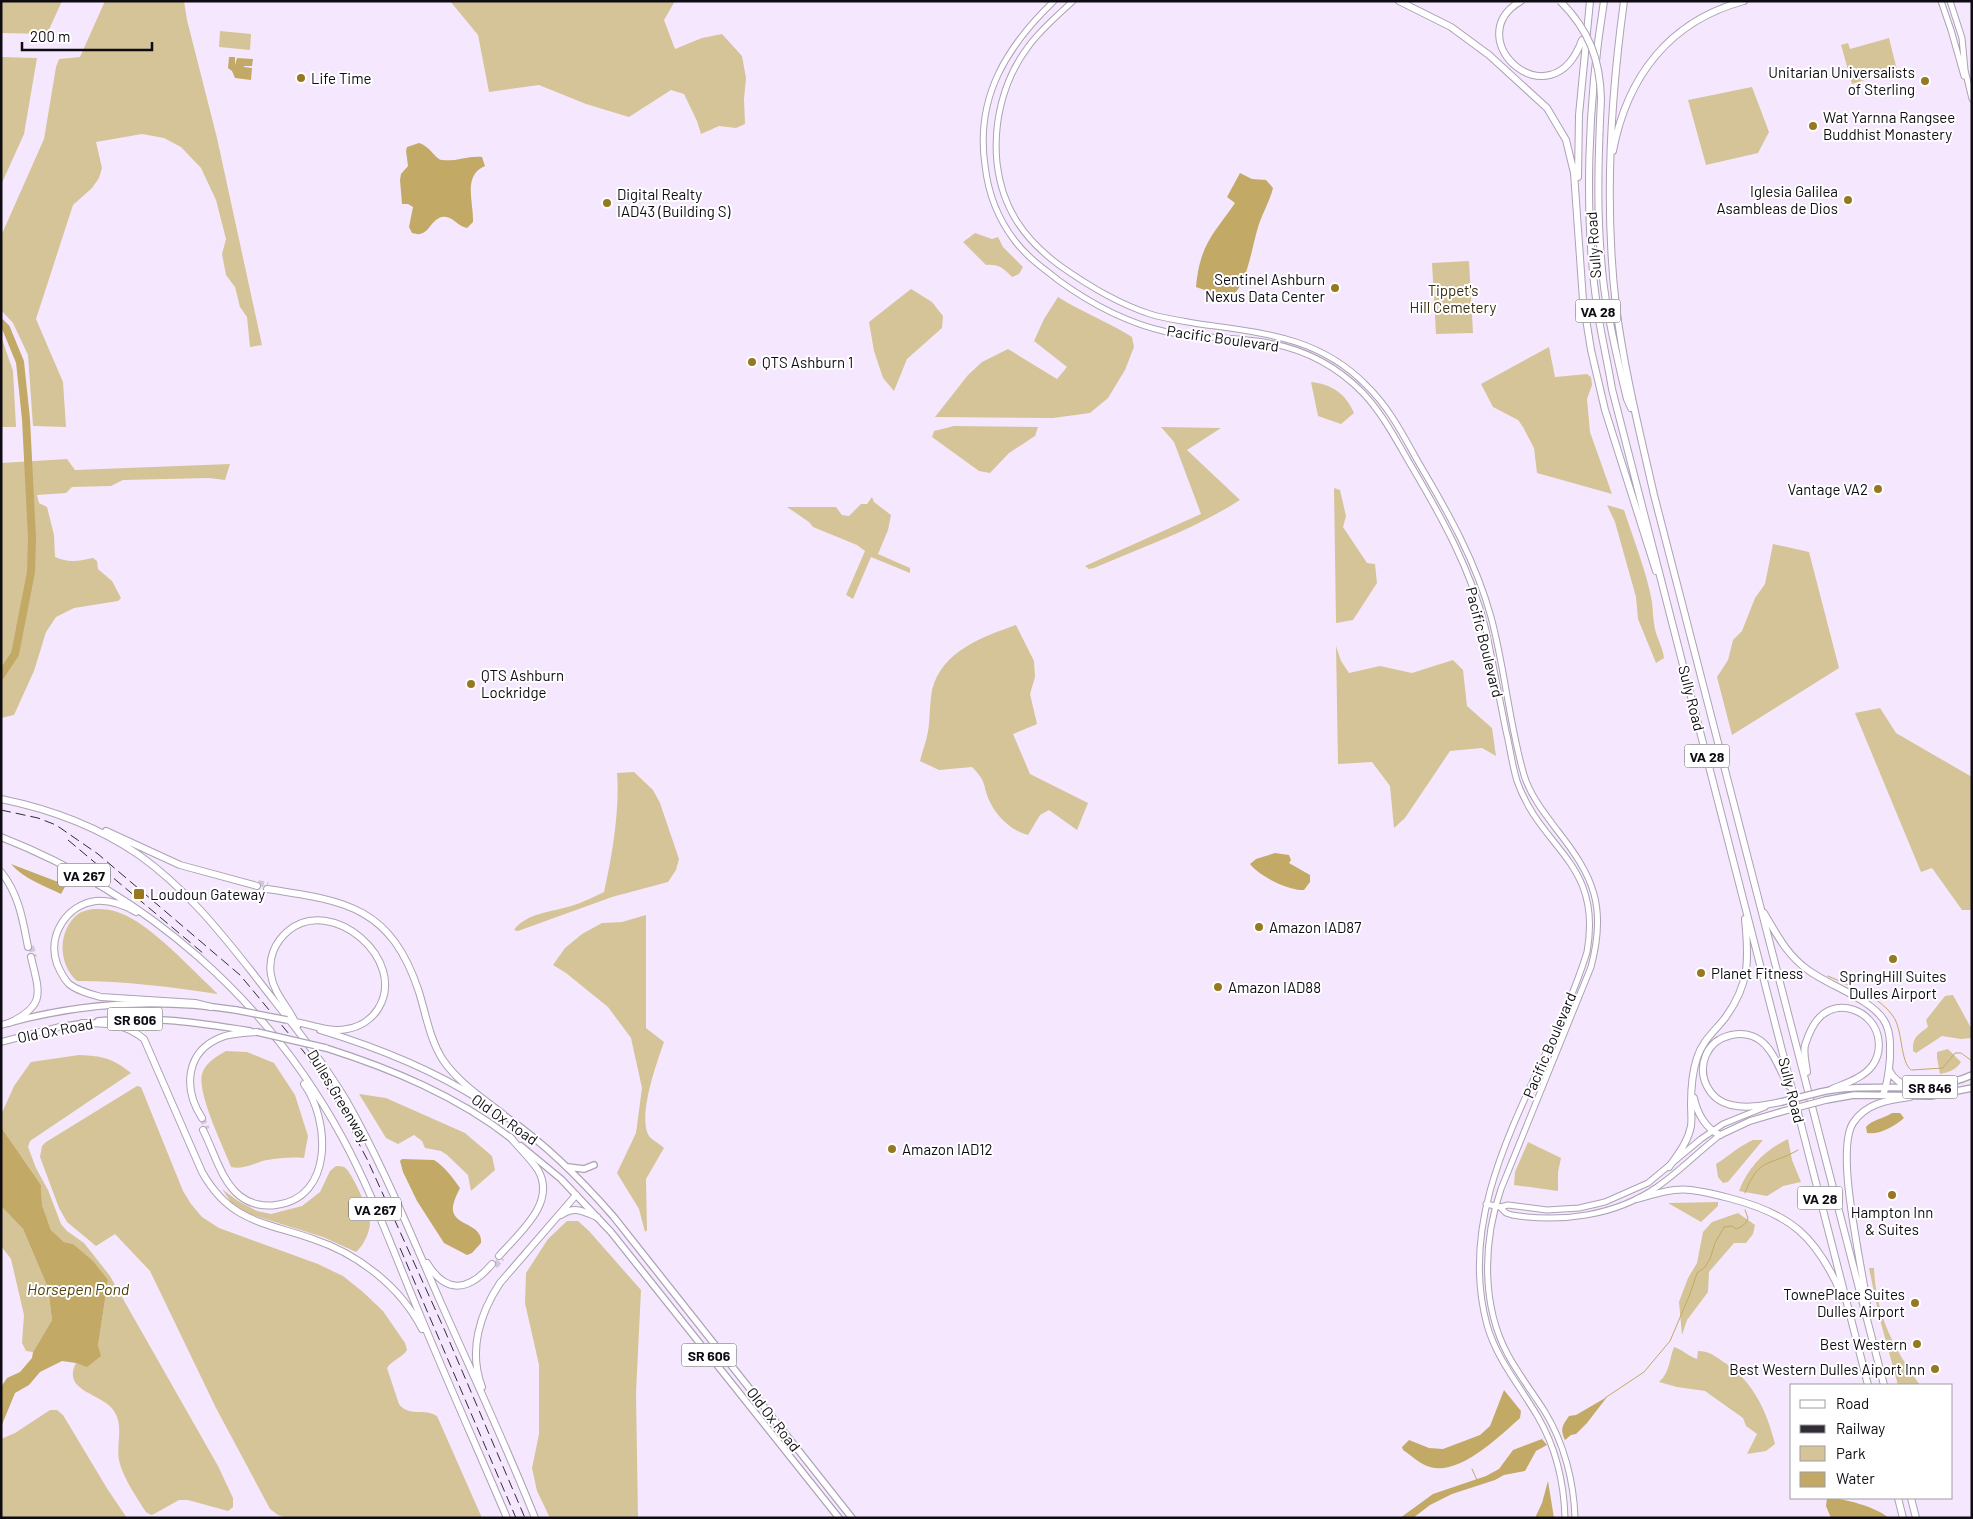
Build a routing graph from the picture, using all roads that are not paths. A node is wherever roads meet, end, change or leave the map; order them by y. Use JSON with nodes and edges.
{"nodes":[{"id":1,"x":1054,"y":1,"type":"edge"},
{"id":2,"x":1073,"y":1,"type":"edge"},
{"id":3,"x":1399,"y":1,"type":"edge"},
{"id":4,"x":1522,"y":1,"type":"edge"},
{"id":5,"x":1560,"y":1,"type":"edge"},
{"id":6,"x":1590,"y":1,"type":"edge"},
{"id":7,"x":1604,"y":1,"type":"edge"},
{"id":8,"x":1624,"y":1,"type":"edge"},
{"id":9,"x":1744,"y":1,"type":"edge"},
{"id":10,"x":1941,"y":1,"type":"edge"},
{"id":11,"x":1950,"y":1,"type":"edge"},
{"id":12,"x":1588,"y":14,"type":"junction"},
{"id":13,"x":1966,"y":81,"type":"junction"},
{"id":14,"x":1972,"y":99,"type":"edge"},
{"id":15,"x":1610,"y":167,"type":"junction"},
{"id":16,"x":1577,"y":231,"type":"junction"},
{"id":17,"x":1636,"y":416,"type":"junction"},
{"id":18,"x":1670,"y":613,"type":"junction"},
{"id":19,"x":1,"y":798,"type":"edge"},
{"id":20,"x":67,"y":817,"type":"junction"},
{"id":21,"x":1,"y":837,"type":"edge"},
{"id":22,"x":1,"y":872,"type":"edge"},
{"id":23,"x":257,"y":884,"type":"tunnel mouth"},
{"id":24,"x":268,"y":887,"type":"tunnel mouth"},
{"id":25,"x":1744,"y":900,"type":"junction"},
{"id":26,"x":1760,"y":906,"type":"junction"},
{"id":27,"x":160,"y":925,"type":"junction"},
{"id":28,"x":29,"y":947,"type":"tunnel mouth"},
{"id":29,"x":32,"y":957,"type":"tunnel mouth"},
{"id":30,"x":211,"y":1007,"type":"junction"},
{"id":31,"x":287,"y":1020,"type":"junction"},
{"id":32,"x":9,"y":1023,"type":"junction"},
{"id":33,"x":82,"y":1023,"type":"junction"},
{"id":34,"x":1,"y":1025,"type":"edge"},
{"id":35,"x":299,"y":1031,"type":"junction"},
{"id":36,"x":257,"y":1032,"type":"junction"},
{"id":37,"x":278,"y":1041,"type":"junction"},
{"id":38,"x":1,"y":1042,"type":"edge"},
{"id":39,"x":1889,"y":1070,"type":"junction"},
{"id":40,"x":1972,"y":1075,"type":"edge"},
{"id":41,"x":1692,"y":1087,"type":"junction"},
{"id":42,"x":1886,"y":1087,"type":"junction"},
{"id":43,"x":1808,"y":1088,"type":"junction"},
{"id":44,"x":1912,"y":1088,"type":"junction"},
{"id":45,"x":1972,"y":1088,"type":"edge"},
{"id":46,"x":1832,"y":1089,"type":"junction"},
{"id":47,"x":1793,"y":1092,"type":"junction"},
{"id":48,"x":1883,"y":1095,"type":"junction"},
{"id":49,"x":1910,"y":1097,"type":"junction"},
{"id":50,"x":1781,"y":1102,"type":"junction"},
{"id":51,"x":502,"y":1114,"type":"junction"},
{"id":52,"x":201,"y":1119,"type":"tunnel mouth"},
{"id":53,"x":205,"y":1129,"type":"tunnel mouth"},
{"id":54,"x":1711,"y":1131,"type":"junction"},
{"id":55,"x":1720,"y":1136,"type":"junction"},
{"id":56,"x":510,"y":1137,"type":"junction"},
{"id":57,"x":594,"y":1165,"type":"dead end"},
{"id":58,"x":1669,"y":1166,"type":"junction"},
{"id":59,"x":567,"y":1167,"type":"junction"},
{"id":60,"x":576,"y":1195,"type":"junction"},
{"id":61,"x":1636,"y":1199,"type":"junction"},
{"id":62,"x":1486,"y":1204,"type":"junction"},
{"id":63,"x":1498,"y":1207,"type":"junction"},
{"id":64,"x":558,"y":1217,"type":"junction"},
{"id":65,"x":597,"y":1217,"type":"junction"},
{"id":66,"x":410,"y":1233,"type":"junction"},
{"id":67,"x":500,"y":1257,"type":"tunnel mouth"},
{"id":68,"x":493,"y":1265,"type":"tunnel mouth"},
{"id":69,"x":1850,"y":1312,"type":"junction"},
{"id":70,"x":1870,"y":1330,"type":"junction"},
{"id":71,"x":1868,"y":1384,"type":"edge"},
{"id":72,"x":1884,"y":1384,"type":"edge"},
{"id":73,"x":451,"y":1389,"type":"junction"},
{"id":74,"x":517,"y":1474,"type":"junction"},
{"id":75,"x":1898,"y":1499,"type":"edge"},
{"id":76,"x":1911,"y":1499,"type":"edge"},
{"id":77,"x":507,"y":1518,"type":"edge"},
{"id":78,"x":535,"y":1518,"type":"edge"},
{"id":79,"x":839,"y":1518,"type":"edge"},
{"id":80,"x":852,"y":1518,"type":"edge"},
{"id":81,"x":1565,"y":1518,"type":"edge"},
{"id":82,"x":1575,"y":1518,"type":"edge"},
{"id":83,"x":1903,"y":1518,"type":"edge"},
{"id":84,"x":1916,"y":1518,"type":"edge"}],
"edges":[{"from":1,"to":62,"type":"main road","name":"Pacific Boulevard"},
{"from":2,"to":63,"type":"main road","name":"Pacific Boulevard"},
{"from":3,"to":16,"type":"highway"},
{"from":4,"to":12,"type":"highway"},
{"from":5,"to":17,"type":"highway","bridge":true},
{"from":6,"to":12,"type":"highway"},
{"from":7,"to":18,"type":"highway","name":"Sully Road","number":"VA 28"},
{"from":8,"to":15,"type":"highway","name":"Sully Road","number":"VA 28"},
{"from":9,"to":15,"type":"highway"},
{"from":10,"to":13,"type":"main road"},
{"from":11,"to":13,"type":"main road"},
{"from":12,"to":16,"type":"highway"},
{"from":13,"to":14,"type":"main road"},
{"from":15,"to":17,"type":"highway","name":"Sully Road","number":"VA 28"},
{"from":16,"to":18,"type":"highway"},
{"from":17,"to":26,"type":"highway","name":"Sully Road","number":"VA 28"},
{"from":18,"to":25,"type":"highway","name":"Sully Road","number":"VA 28"},
{"from":19,"to":20,"type":"highway","name":"Dulles Greenway","number":"VA 267"},
{"from":20,"to":23,"type":"highway"},
{"from":20,"to":35,"type":"highway","name":"Dulles Greenway","number":"VA 267"},
{"from":21,"to":27,"type":"highway","name":"Dulles Greenway","number":"VA 267"},
{"from":22,"to":28,"type":"highway"},
{"from":24,"to":51,"type":"highway"},
{"from":25,"to":41,"type":"highway"},
{"from":25,"to":47,"type":"highway","name":"Sully Road","number":"VA 28"},
{"from":26,"to":39,"type":"highway"},
{"from":26,"to":43,"type":"highway","name":"Sully Road","number":"VA 28"},
{"from":27,"to":30,"type":"highway"},
{"from":27,"to":37,"type":"highway","name":"Dulles Greenway","number":"VA 267"},
{"from":29,"to":32,"type":"highway"},
{"from":30,"to":31,"type":"main road","name":"Old Ox Road","number":"SR 606","bridge":true},
{"from":30,"to":32,"type":"main road","name":"Old Ox Road","number":"SR 606"},
{"from":31,"to":35,"type":"highway"},
{"from":31,"to":51,"type":"main road","name":"Old Ox Road","number":"SR 606"},
{"from":32,"to":34,"type":"main road","name":"Old Ox Road","number":"SR 606"},
{"from":33,"to":36,"type":"main road","name":"Old Ox Road","number":"SR 606"},
{"from":33,"to":38,"type":"main road","name":"Old Ox Road","number":"SR 606"},
{"from":33,"to":73,"type":"highway"},
{"from":35,"to":66,"type":"highway","name":"Dulles Greenway","number":"VA 267"},
{"from":36,"to":52,"type":"highway"},
{"from":36,"to":56,"type":"main road","name":"Old Ox Road","number":"SR 606","bridge":true},
{"from":37,"to":53,"type":"highway"},
{"from":37,"to":73,"type":"highway","name":"Dulles Greenway","number":"VA 267"},
{"from":39,"to":42,"type":"highway"},
{"from":39,"to":44,"type":"highway"},
{"from":40,"to":44,"type":"main road","number":"SR 846"},
{"from":41,"to":54,"type":"highway"},
{"from":41,"to":58,"type":"highway"},
{"from":42,"to":44,"type":"main road","number":"SR 846"},
{"from":42,"to":46,"type":"main road","number":"SR 846"},
{"from":42,"to":48,"type":"highway"},
{"from":43,"to":46,"type":"highway"},
{"from":43,"to":70,"type":"highway","name":"Sully Road","number":"VA 28"},
{"from":45,"to":49,"type":"main road","number":"SR 846"},
{"from":46,"to":50,"type":"main road","number":"SR 846","bridge":true},
{"from":47,"to":50,"type":"highway"},
{"from":47,"to":69,"type":"highway","name":"Sully Road","number":"VA 28"},
{"from":48,"to":49,"type":"main road","number":"SR 846"},
{"from":48,"to":55,"type":"main road","number":"SR 846","bridge":true},
{"from":49,"to":70,"type":"highway"},
{"from":50,"to":54,"type":"main road","number":"SR 846"},
{"from":51,"to":59,"type":"main road","name":"Old Ox Road","number":"SR 606"},
{"from":54,"to":55,"type":"highway"},
{"from":54,"to":58,"type":"main road","number":"SR 846"},
{"from":55,"to":61,"type":"main road","number":"SR 846"},
{"from":56,"to":60,"type":"main road","name":"Old Ox Road","number":"SR 606"},
{"from":56,"to":67,"type":"highway"},
{"from":57,"to":59,"type":"main road"},
{"from":58,"to":63,"type":"main road","number":"SR 846"},
{"from":59,"to":80,"type":"main road","name":"Old Ox Road","number":"SR 606"},
{"from":60,"to":64,"type":"highway"},
{"from":60,"to":65,"type":"main road","name":"Old Ox Road","number":"SR 606"},
{"from":61,"to":63,"type":"main road","number":"SR 846"},
{"from":61,"to":69,"type":"highway"},
{"from":62,"to":63,"type":"main road","number":"SR 846"},
{"from":62,"to":81,"type":"main road","name":"Pacific Boulevard"},
{"from":63,"to":82,"type":"main road","name":"Pacific Boulevard"},
{"from":64,"to":65,"type":"highway"},
{"from":64,"to":74,"type":"highway"},
{"from":65,"to":79,"type":"main road","name":"Old Ox Road","number":"SR 606"},
{"from":66,"to":68,"type":"highway"},
{"from":66,"to":74,"type":"highway","name":"Dulles Greenway","number":"VA 267"},
{"from":69,"to":71,"type":"highway","name":"Sully Road","number":"VA 28"},
{"from":70,"to":72,"type":"highway","name":"Sully Road","number":"VA 28"},
{"from":73,"to":77,"type":"highway","name":"Dulles Greenway","number":"VA 267"},
{"from":74,"to":78,"type":"highway","name":"Dulles Greenway","number":"VA 267"},
{"from":75,"to":83,"type":"highway"},
{"from":76,"to":84,"type":"highway"}]}
